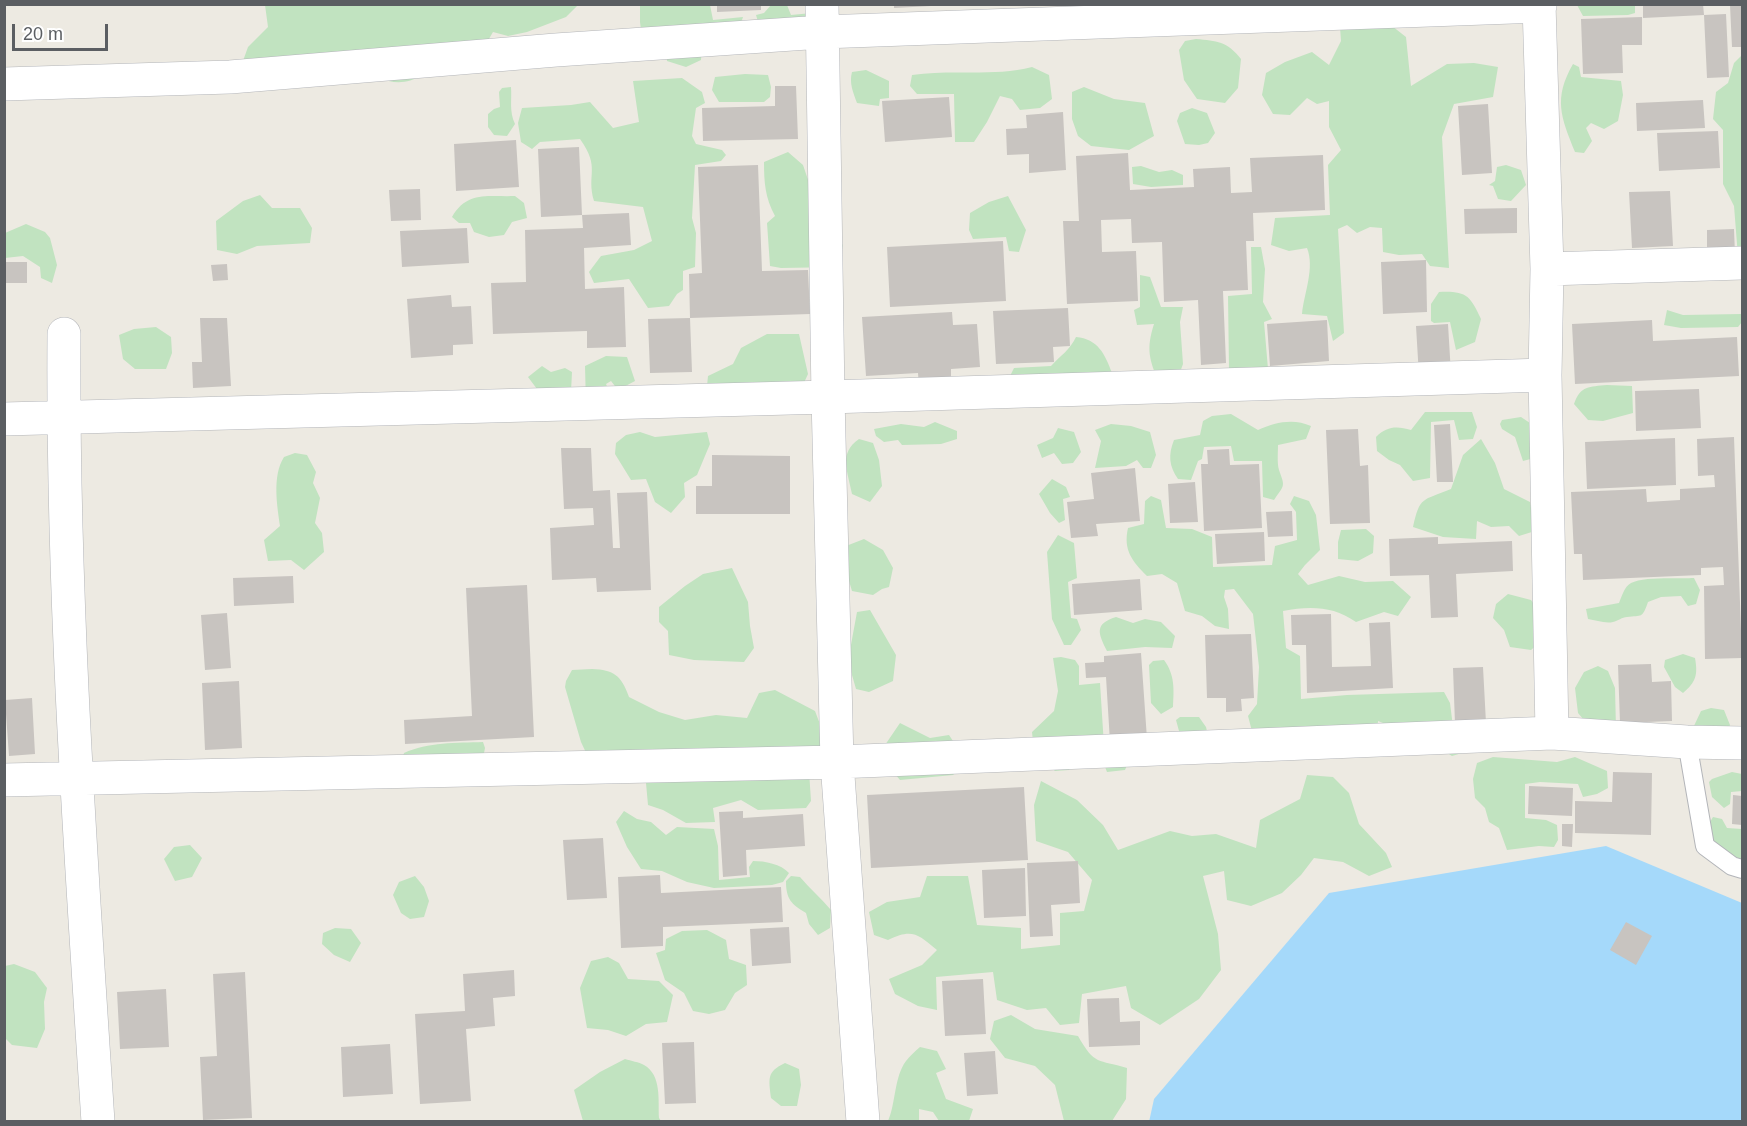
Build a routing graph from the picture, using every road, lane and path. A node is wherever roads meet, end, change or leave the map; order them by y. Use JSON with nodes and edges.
{"nodes":[{"id":1,"x":1540,"y":5,"type":"edge"},
{"id":2,"x":822,"y":18,"type":"edge"},
{"id":3,"x":4,"y":84,"type":"edge"},
{"id":4,"x":1743,"y":263,"type":"edge"},
{"id":5,"x":1547,"y":270,"type":"junction"},
{"id":6,"x":64,"y":334,"type":"dead end"},
{"id":7,"x":1545,"y":375,"type":"junction"},
{"id":8,"x":828,"y":397,"type":"junction"},
{"id":9,"x":63,"y":416,"type":"junction"},
{"id":10,"x":4,"y":419,"type":"edge"},
{"id":11,"x":1552,"y":733,"type":"junction"},
{"id":12,"x":1687,"y":742,"type":"junction"},
{"id":13,"x":1743,"y":743,"type":"edge"},
{"id":14,"x":837,"y":762,"type":"junction"},
{"id":15,"x":75,"y":778,"type":"junction"},
{"id":16,"x":4,"y":780,"type":"edge"},
{"id":17,"x":1743,"y":869,"type":"edge"},
{"id":18,"x":98,"y":1122,"type":"edge"},
{"id":19,"x":863,"y":1122,"type":"edge"}],
"edges":[{"from":1,"to":2,"type":"street"},
{"from":1,"to":5,"type":"street"},
{"from":2,"to":3,"type":"street"},
{"from":2,"to":8,"type":"street"},
{"from":4,"to":5,"type":"street"},
{"from":5,"to":7,"type":"street"},
{"from":6,"to":9,"type":"street"},
{"from":7,"to":8,"type":"street"},
{"from":7,"to":11,"type":"street"},
{"from":8,"to":9,"type":"street"},
{"from":8,"to":14,"type":"street"},
{"from":9,"to":10,"type":"street"},
{"from":9,"to":15,"type":"street"},
{"from":11,"to":12,"type":"street"},
{"from":11,"to":14,"type":"street"},
{"from":12,"to":13,"type":"street"},
{"from":12,"to":17,"type":"lane"},
{"from":14,"to":15,"type":"street"},
{"from":14,"to":19,"type":"street"},
{"from":15,"to":16,"type":"street"},
{"from":15,"to":18,"type":"street"}]}
